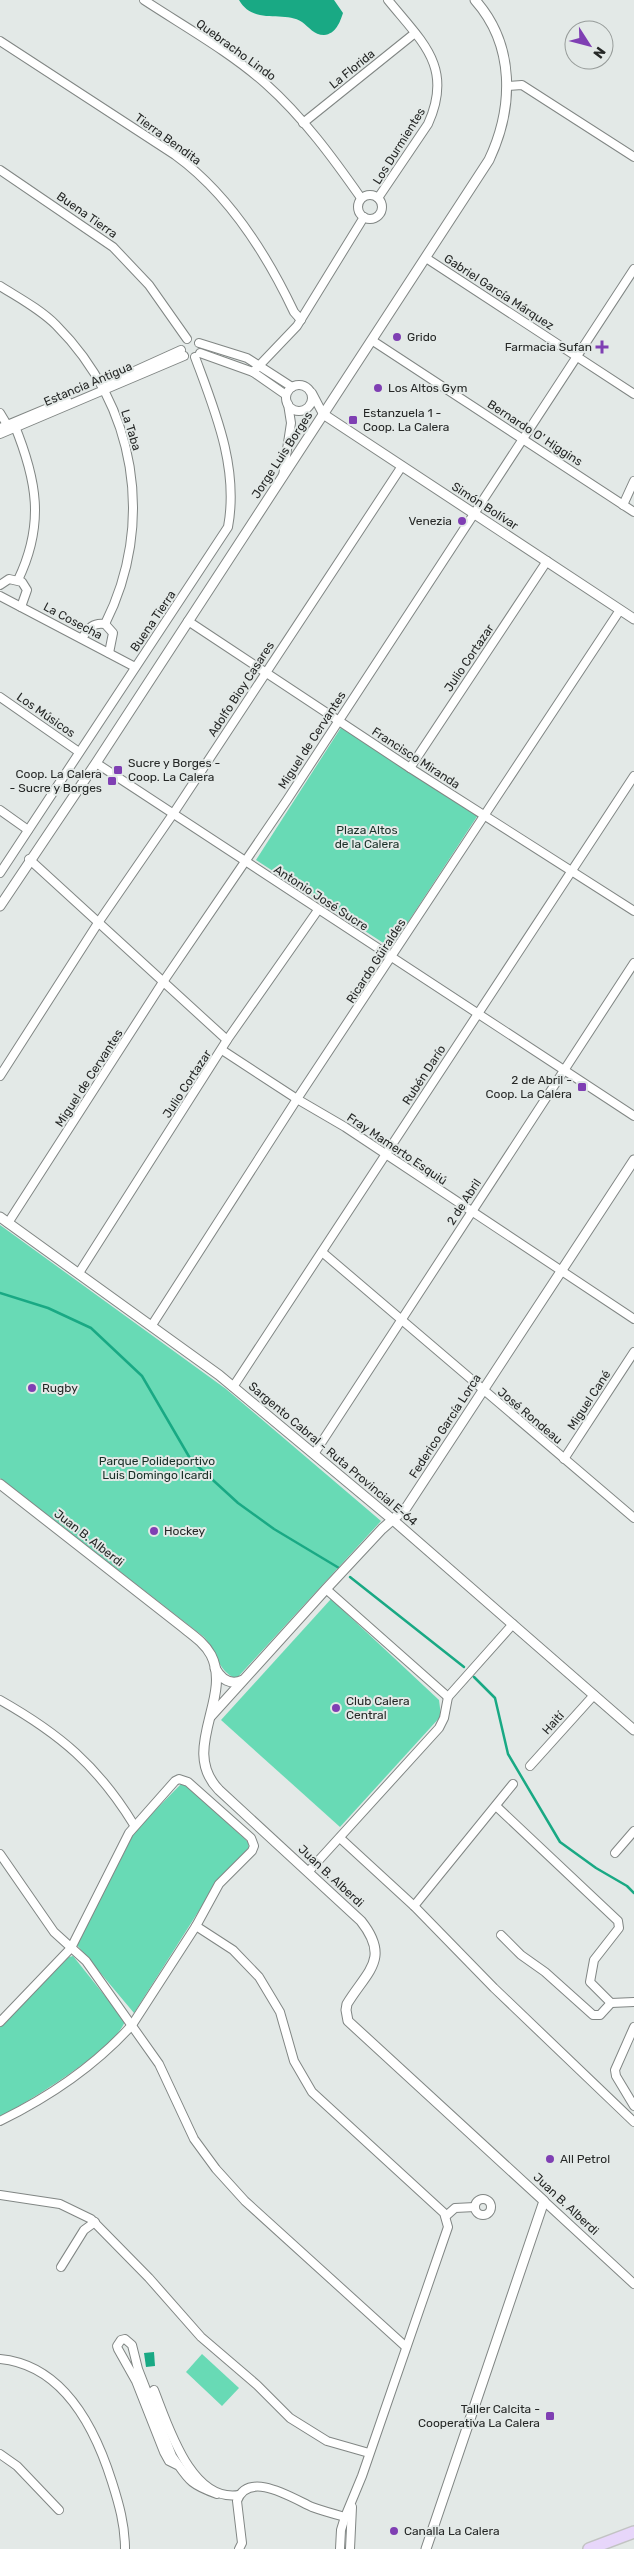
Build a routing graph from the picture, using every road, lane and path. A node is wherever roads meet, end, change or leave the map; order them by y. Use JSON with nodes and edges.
{"nodes":[{"id":1,"x":144,"y":0,"type":"edge"},
{"id":2,"x":388,"y":0,"type":"edge"},
{"id":3,"x":475,"y":0,"type":"edge"},
{"id":4,"x":415,"y":33,"type":"junction"},
{"id":5,"x":0,"y":41,"type":"edge"},
{"id":6,"x":506,"y":86,"type":"junction"},
{"id":7,"x":304,"y":123,"type":"junction"},
{"id":8,"x":634,"y":157,"type":"edge"},
{"id":9,"x":0,"y":170,"type":"edge"},
{"id":10,"x":361,"y":198,"type":"junction"},
{"id":11,"x":378,"y":198,"type":"junction"},
{"id":12,"x":364,"y":218,"type":"junction"},
{"id":13,"x":426,"y":258,"type":"junction"},
{"id":14,"x":633,"y":273,"type":"edge"},
{"id":15,"x":0,"y":286,"type":"edge"},
{"id":16,"x":301,"y":320,"type":"junction"},
{"id":17,"x":187,"y":339,"type":"junction"},
{"id":18,"x":373,"y":340,"type":"junction"},
{"id":19,"x":199,"y":343,"type":"junction"},
{"id":20,"x":183,"y":353,"type":"junction"},
{"id":21,"x":197,"y":355,"type":"junction"},
{"id":22,"x":577,"y":356,"type":"junction"},
{"id":23,"x":260,"y":365,"type":"junction"},
{"id":24,"x":253,"y":372,"type":"junction"},
{"id":25,"x":104,"y":387,"type":"junction"},
{"id":26,"x":292,"y":387,"type":"junction"},
{"id":27,"x":311,"y":392,"type":"junction"},
{"id":28,"x":634,"y":394,"type":"edge"},
{"id":29,"x":287,"y":400,"type":"junction"},
{"id":30,"x":308,"y":407,"type":"junction"},
{"id":31,"x":0,"y":413,"type":"edge"},
{"id":32,"x":323,"y":414,"type":"junction"},
{"id":33,"x":9,"y":427,"type":"edge"},
{"id":34,"x":0,"y":434,"type":"edge"},
{"id":35,"x":523,"y":438,"type":"junction"},
{"id":36,"x":402,"y":466,"type":"junction"},
{"id":37,"x":283,"y":476,"type":"junction"},
{"id":38,"x":634,"y":481,"type":"edge"},
{"id":39,"x":623,"y":505,"type":"junction"},
{"id":40,"x":634,"y":512,"type":"edge"},
{"id":41,"x":474,"y":514,"type":"junction"},
{"id":42,"x":547,"y":561,"type":"junction"},
{"id":43,"x":18,"y":580,"type":"junction"},
{"id":44,"x":0,"y":585,"type":"edge"},
{"id":45,"x":0,"y":596,"type":"edge"},
{"id":46,"x":21,"y":607,"type":"junction"},
{"id":47,"x":620,"y":610,"type":"junction"},
{"id":48,"x":634,"y":619,"type":"edge"},
{"id":49,"x":188,"y":621,"type":"junction"},
{"id":50,"x":106,"y":624,"type":"junction"},
{"id":51,"x":82,"y":638,"type":"junction"},
{"id":52,"x":109,"y":653,"type":"junction"},
{"id":53,"x":135,"y":667,"type":"junction"},
{"id":54,"x":265,"y":672,"type":"junction"},
{"id":55,"x":0,"y":697,"type":"edge"},
{"id":56,"x":338,"y":720,"type":"junction"},
{"id":57,"x":79,"y":752,"type":"junction"},
{"id":58,"x":96,"y":763,"type":"junction"},
{"id":59,"x":410,"y":768,"type":"junction"},
{"id":60,"x":634,"y":776,"type":"edge"},
{"id":61,"x":0,"y":810,"type":"edge"},
{"id":62,"x":173,"y":814,"type":"junction"},
{"id":63,"x":485,"y":815,"type":"junction"},
{"id":64,"x":28,"y":830,"type":"junction"},
{"id":65,"x":30,"y":860,"type":"junction"},
{"id":66,"x":244,"y":862,"type":"junction"},
{"id":67,"x":571,"y":871,"type":"junction"},
{"id":68,"x":0,"y":873,"type":"edge"},
{"id":69,"x":0,"y":906,"type":"edge"},
{"id":70,"x":318,"y":910,"type":"junction"},
{"id":71,"x":634,"y":911,"type":"edge"},
{"id":72,"x":98,"y":923,"type":"junction"},
{"id":73,"x":392,"y":958,"type":"junction"},
{"id":74,"x":634,"y":963,"type":"edge"},
{"id":75,"x":163,"y":982,"type":"junction"},
{"id":76,"x":478,"y":1013,"type":"junction"},
{"id":77,"x":227,"y":1040,"type":"junction"},
{"id":78,"x":222,"y":1050,"type":"junction"},
{"id":79,"x":564,"y":1069,"type":"junction"},
{"id":80,"x":0,"y":1076,"type":"edge"},
{"id":81,"x":297,"y":1099,"type":"junction"},
{"id":82,"x":634,"y":1116,"type":"edge"},
{"id":83,"x":386,"y":1155,"type":"junction"},
{"id":84,"x":634,"y":1160,"type":"edge"},
{"id":85,"x":472,"y":1212,"type":"junction"},
{"id":86,"x":0,"y":1218,"type":"edge"},
{"id":87,"x":8,"y":1223,"type":"junction"},
{"id":88,"x":322,"y":1252,"type":"junction"},
{"id":89,"x":560,"y":1272,"type":"junction"},
{"id":90,"x":79,"y":1273,"type":"junction"},
{"id":91,"x":634,"y":1319,"type":"edge"},
{"id":92,"x":401,"y":1320,"type":"junction"},
{"id":93,"x":152,"y":1325,"type":"junction"},
{"id":94,"x":634,"y":1352,"type":"edge"},
{"id":95,"x":233,"y":1387,"type":"junction"},
{"id":96,"x":483,"y":1391,"type":"junction"},
{"id":97,"x":314,"y":1454,"type":"junction"},
{"id":98,"x":564,"y":1459,"type":"junction"},
{"id":99,"x":0,"y":1484,"type":"edge"},
{"id":100,"x":634,"y":1518,"type":"edge"},
{"id":101,"x":393,"y":1520,"type":"junction"},
{"id":102,"x":326,"y":1589,"type":"junction"},
{"id":103,"x":513,"y":1624,"type":"junction"},
{"id":104,"x":214,"y":1663,"type":"junction"},
{"id":105,"x":243,"y":1680,"type":"junction"},
{"id":106,"x":594,"y":1696,"type":"junction"},
{"id":107,"x":448,"y":1697,"type":"junction"},
{"id":108,"x":0,"y":1700,"type":"edge"},
{"id":109,"x":210,"y":1717,"type":"junction"},
{"id":110,"x":634,"y":1730,"type":"edge"},
{"id":111,"x":530,"y":1766,"type":"dead end"},
{"id":112,"x":513,"y":1784,"type":"dead end"},
{"id":113,"x":496,"y":1806,"type":"junction"},
{"id":114,"x":134,"y":1826,"type":"junction"},
{"id":115,"x":634,"y":1831,"type":"edge"},
{"id":116,"x":340,"y":1838,"type":"junction"},
{"id":117,"x":615,"y":1853,"type":"dead end"},
{"id":118,"x":0,"y":1854,"type":"edge"},
{"id":119,"x":309,"y":1870,"type":"junction"},
{"id":120,"x":414,"y":1906,"type":"junction"},
{"id":121,"x":196,"y":1926,"type":"junction"},
{"id":122,"x":501,"y":1935,"type":"dead end"},
{"id":123,"x":71,"y":1948,"type":"junction"},
{"id":124,"x":611,"y":2002,"type":"junction"},
{"id":125,"x":634,"y":2002,"type":"edge"},
{"id":126,"x":0,"y":2022,"type":"edge"},
{"id":127,"x":132,"y":2025,"type":"junction"},
{"id":128,"x":634,"y":2027,"type":"edge"},
{"id":129,"x":634,"y":2106,"type":"edge"},
{"id":130,"x":0,"y":2121,"type":"edge"},
{"id":131,"x":634,"y":2122,"type":"edge"},
{"id":132,"x":0,"y":2195,"type":"edge"},
{"id":133,"x":544,"y":2201,"type":"junction"},
{"id":134,"x":475,"y":2207,"type":"dead end"},
{"id":135,"x":446,"y":2216,"type":"junction"},
{"id":136,"x":95,"y":2222,"type":"junction"},
{"id":137,"x":61,"y":2267,"type":"dead end"},
{"id":138,"x":634,"y":2284,"type":"edge"},
{"id":139,"x":406,"y":2347,"type":"junction"},
{"id":140,"x":0,"y":2359,"type":"edge"},
{"id":141,"x":154,"y":2390,"type":"dead end"},
{"id":142,"x":369,"y":2453,"type":"junction"},
{"id":143,"x":0,"y":2454,"type":"edge"},
{"id":144,"x":179,"y":2466,"type":"junction"},
{"id":145,"x":218,"y":2494,"type":"junction"},
{"id":146,"x":239,"y":2495,"type":"junction"},
{"id":147,"x":352,"y":2502,"type":"junction"},
{"id":148,"x":59,"y":2510,"type":"dead end"},
{"id":149,"x":345,"y":2517,"type":"junction"},
{"id":150,"x":634,"y":2532,"type":"edge"},
{"id":151,"x":426,"y":2547,"type":"edge"},
{"id":152,"x":125,"y":2549,"type":"edge"},
{"id":153,"x":239,"y":2549,"type":"edge"},
{"id":154,"x":340,"y":2549,"type":"edge"},
{"id":155,"x":350,"y":2549,"type":"edge"},
{"id":156,"x":589,"y":2549,"type":"edge"}],
"edges":[{"from":1,"to":7,"type":"street","name":"Quebracho Lindo"},
{"from":2,"to":4,"type":"street","name":"Los Durmientes"},
{"from":3,"to":6,"type":"street","name":"Jorge Luis Borges"},
{"from":4,"to":7,"type":"street","name":"La Florida"},
{"from":4,"to":11,"type":"street","name":"Los Durmientes"},
{"from":5,"to":16,"type":"street","name":"Tierra Bendita"},
{"from":6,"to":8,"type":"street"},
{"from":6,"to":13,"type":"street","name":"Jorge Luis Borges"},
{"from":7,"to":10,"type":"street","name":"Quebracho Lindo"},
{"from":9,"to":17,"type":"street","name":"Buena Tierra"},
{"from":10,"to":11,"type":"street"},
{"from":10,"to":12,"type":"street"},
{"from":11,"to":12,"type":"street"},
{"from":12,"to":16,"type":"street"},
{"from":13,"to":18,"type":"street","name":"Jorge Luis Borges"},
{"from":13,"to":22,"type":"street","name":"Gabriel García Márquez"},
{"from":14,"to":22,"type":"street","name":"Miguel de Cervantes"},
{"from":15,"to":25,"type":"street","name":"La Taba"},
{"from":16,"to":23,"type":"street"},
{"from":17,"to":19,"type":"street"},
{"from":17,"to":20,"type":"street"},
{"from":18,"to":32,"type":"street","name":"Jorge Luis Borges"},
{"from":18,"to":35,"type":"street","name":"Bernardo O' Higgins"},
{"from":19,"to":21,"type":"street"},
{"from":19,"to":23,"type":"street"},
{"from":20,"to":21,"type":"street"},
{"from":20,"to":25,"type":"street","name":"Estancia Antigua"},
{"from":21,"to":24,"type":"street"},
{"from":21,"to":53,"type":"street","name":"Buena Tierra"},
{"from":22,"to":28,"type":"street","name":"Gabriel García Márquez"},
{"from":22,"to":35,"type":"street","name":"Miguel de Cervantes"},
{"from":23,"to":24,"type":"street"},
{"from":23,"to":26,"type":"street"},
{"from":24,"to":29,"type":"street"},
{"from":25,"to":33,"type":"street","name":"Estancia Antigua"},
{"from":25,"to":50,"type":"street","name":"La Taba"},
{"from":26,"to":27,"type":"street"},
{"from":26,"to":29,"type":"street"},
{"from":27,"to":30,"type":"street"},
{"from":27,"to":32,"type":"street","name":"Simón Bolívar"},
{"from":29,"to":30,"type":"street"},
{"from":29,"to":37,"type":"street"},
{"from":30,"to":32,"type":"street","name":"Simón Bolívar"},
{"from":31,"to":33,"type":"street"},
{"from":32,"to":36,"type":"street","name":"Simón Bolívar"},
{"from":32,"to":37,"type":"street","name":"Jorge Luis Borges"},
{"from":33,"to":34,"type":"street","name":"Estancia Antigua"},
{"from":33,"to":43,"type":"street"},
{"from":35,"to":39,"type":"street","name":"Bernardo O' Higgins"},
{"from":35,"to":41,"type":"street","name":"Miguel de Cervantes"},
{"from":36,"to":41,"type":"street","name":"Simón Bolívar"},
{"from":36,"to":54,"type":"street","name":"Adolfo Bioy Casares"},
{"from":37,"to":49,"type":"street","name":"Jorge Luis Borges"},
{"from":38,"to":39,"type":"street"},
{"from":39,"to":40,"type":"street","name":"Bernardo O' Higgins"},
{"from":41,"to":42,"type":"street","name":"Simón Bolívar"},
{"from":41,"to":56,"type":"street","name":"Miguel de Cervantes"},
{"from":42,"to":47,"type":"street","name":"Simón Bolívar"},
{"from":42,"to":59,"type":"street","name":"Julio Cortazar"},
{"from":43,"to":44,"type":"street"},
{"from":43,"to":46,"type":"street"},
{"from":45,"to":46,"type":"street","name":"La Cosecha"},
{"from":46,"to":51,"type":"street","name":"La Cosecha"},
{"from":47,"to":48,"type":"street","name":"Simón Bolívar"},
{"from":47,"to":63,"type":"street","name":"Ricardo Güiraldes"},
{"from":49,"to":54,"type":"street","name":"Francisco Miranda"},
{"from":49,"to":58,"type":"street","name":"Jorge Luis Borges"},
{"from":50,"to":51,"type":"street"},
{"from":50,"to":52,"type":"street"},
{"from":51,"to":52,"type":"street","name":"La Cosecha"},
{"from":52,"to":53,"type":"street","name":"La Cosecha"},
{"from":53,"to":57,"type":"street","name":"Buena Tierra"},
{"from":54,"to":56,"type":"street","name":"Francisco Miranda"},
{"from":54,"to":62,"type":"street","name":"Adolfo Bioy Casares"},
{"from":55,"to":57,"type":"street","name":"Los Músicos"},
{"from":56,"to":59,"type":"street","name":"Francisco Miranda"},
{"from":56,"to":66,"type":"street","name":"Miguel de Cervantes"},
{"from":57,"to":64,"type":"street","name":"Buena Tierra"},
{"from":58,"to":62,"type":"street","name":"Antonio José Sucre"},
{"from":58,"to":65,"type":"street","name":"Jorge Luis Borges"},
{"from":59,"to":63,"type":"street","name":"Francisco Miranda"},
{"from":60,"to":67,"type":"street","name":"Rubén Darío"},
{"from":61,"to":64,"type":"street"},
{"from":62,"to":66,"type":"street","name":"Antonio José Sucre"},
{"from":62,"to":72,"type":"street","name":"Adolfo Bioy Casares"},
{"from":63,"to":67,"type":"street","name":"Francisco Miranda"},
{"from":63,"to":73,"type":"street","name":"Ricardo Güiraldes"},
{"from":64,"to":68,"type":"street","name":"Buena Tierra"},
{"from":65,"to":69,"type":"street","name":"Jorge Luis Borges"},
{"from":65,"to":72,"type":"street"},
{"from":66,"to":70,"type":"street","name":"Antonio José Sucre"},
{"from":66,"to":75,"type":"street","name":"Miguel de Cervantes"},
{"from":67,"to":71,"type":"street","name":"Francisco Miranda"},
{"from":67,"to":76,"type":"street","name":"Rubén Darío"},
{"from":70,"to":73,"type":"street","name":"Antonio José Sucre"},
{"from":70,"to":77,"type":"street","name":"Julio Cortazar"},
{"from":72,"to":75,"type":"street"},
{"from":72,"to":80,"type":"street","name":"Adolfo Bioy Casares"},
{"from":73,"to":76,"type":"street","name":"Antonio José Sucre"},
{"from":73,"to":81,"type":"street","name":"Ricardo Güiraldes"},
{"from":74,"to":79,"type":"street","name":"2 de Abril"},
{"from":75,"to":77,"type":"street"},
{"from":75,"to":87,"type":"street","name":"Miguel de Cervantes"},
{"from":76,"to":79,"type":"street","name":"Antonio José Sucre"},
{"from":76,"to":83,"type":"street","name":"Rubén Darío"},
{"from":77,"to":78,"type":"street","name":"Julio Cortazar"},
{"from":78,"to":81,"type":"street","name":"Fray Mamerto Esquiú"},
{"from":78,"to":90,"type":"street","name":"Julio Cortazar"},
{"from":79,"to":82,"type":"street","name":"Antonio José Sucre"},
{"from":79,"to":85,"type":"street","name":"2 de Abril"},
{"from":81,"to":83,"type":"street","name":"Fray Mamerto Esquiú"},
{"from":81,"to":93,"type":"street","name":"Ricardo Güiraldes"},
{"from":83,"to":85,"type":"street","name":"Fray Mamerto Esquiú"},
{"from":83,"to":88,"type":"street","name":"Rubén Darío"},
{"from":84,"to":89,"type":"street","name":"Federico García Lorca"},
{"from":85,"to":89,"type":"street","name":"Fray Mamerto Esquiú"},
{"from":85,"to":92,"type":"street","name":"2 de Abril"},
{"from":86,"to":87,"type":"street","name":"Sargento Cabral - Ruta Provincial E-64"},
{"from":87,"to":90,"type":"street","name":"Sargento Cabral - Ruta Provincial E-64"},
{"from":88,"to":92,"type":"street","name":"José Rondeau"},
{"from":88,"to":95,"type":"street","name":"Rubén Darío"},
{"from":89,"to":91,"type":"street","name":"Fray Mamerto Esquiú"},
{"from":89,"to":96,"type":"street","name":"Federico García Lorca"},
{"from":90,"to":93,"type":"street","name":"Sargento Cabral - Ruta Provincial E-64"},
{"from":92,"to":96,"type":"street","name":"José Rondeau"},
{"from":92,"to":97,"type":"street","name":"2 de Abril"},
{"from":93,"to":95,"type":"street","name":"Sargento Cabral - Ruta Provincial E-64"},
{"from":94,"to":98,"type":"street","name":"Miguel Cané"},
{"from":95,"to":97,"type":"street","name":"Sargento Cabral - Ruta Provincial E-64"},
{"from":96,"to":98,"type":"street","name":"José Rondeau"},
{"from":96,"to":101,"type":"street","name":"Federico García Lorca"},
{"from":97,"to":101,"type":"street","name":"Sargento Cabral - Ruta Provincial E-64"},
{"from":98,"to":100,"type":"street","name":"José Rondeau"},
{"from":99,"to":104,"type":"street","name":"Juan B. Alberdi"},
{"from":101,"to":102,"type":"street","name":"Federico García Lorca"},
{"from":101,"to":103,"type":"street","name":"Sargento Cabral - Ruta Provincial E-64"},
{"from":102,"to":105,"type":"street","name":"Federico García Lorca"},
{"from":102,"to":107,"type":"street"},
{"from":103,"to":106,"type":"street","name":"Sargento Cabral - Ruta Provincial E-64"},
{"from":103,"to":107,"type":"street"},
{"from":104,"to":105,"type":"street"},
{"from":104,"to":109,"type":"street","name":"Juan B. Alberdi"},
{"from":105,"to":109,"type":"street","name":"Federico García Lorca"},
{"from":106,"to":110,"type":"street","name":"Sargento Cabral - Ruta Provincial E-64"},
{"from":106,"to":111,"type":"street","name":"Haití"},
{"from":107,"to":116,"type":"street"},
{"from":108,"to":114,"type":"street"},
{"from":109,"to":119,"type":"street","name":"Juan B. Alberdi"},
{"from":112,"to":113,"type":"street"},
{"from":113,"to":120,"type":"street"},
{"from":113,"to":124,"type":"street"},
{"from":114,"to":121,"type":"street"},
{"from":114,"to":123,"type":"street"},
{"from":115,"to":117,"type":"street"},
{"from":116,"to":119,"type":"street"},
{"from":116,"to":120,"type":"street"},
{"from":118,"to":123,"type":"street"},
{"from":119,"to":133,"type":"street","name":"Juan B. Alberdi"},
{"from":120,"to":131,"type":"street"},
{"from":121,"to":127,"type":"street"},
{"from":121,"to":135,"type":"street"},
{"from":122,"to":124,"type":"street"},
{"from":123,"to":126,"type":"street"},
{"from":123,"to":127,"type":"street"},
{"from":124,"to":125,"type":"street"},
{"from":127,"to":130,"type":"street"},
{"from":127,"to":139,"type":"street"},
{"from":128,"to":129,"type":"street"},
{"from":132,"to":136,"type":"street"},
{"from":133,"to":138,"type":"street","name":"Juan B. Alberdi"},
{"from":133,"to":151,"type":"street"},
{"from":134,"to":135,"type":"street"},
{"from":135,"to":139,"type":"street"},
{"from":136,"to":137,"type":"street"},
{"from":136,"to":142,"type":"street"},
{"from":139,"to":142,"type":"street"},
{"from":140,"to":152,"type":"street"},
{"from":141,"to":145,"type":"street"},
{"from":142,"to":147,"type":"street"},
{"from":143,"to":148,"type":"street"},
{"from":144,"to":144,"type":"street"},
{"from":144,"to":145,"type":"street"},
{"from":145,"to":146,"type":"street"},
{"from":146,"to":149,"type":"street"},
{"from":146,"to":153,"type":"street"},
{"from":147,"to":149,"type":"street"},
{"from":147,"to":155,"type":"street"},
{"from":149,"to":154,"type":"street"},
{"from":150,"to":156,"type":"main road"}]}
